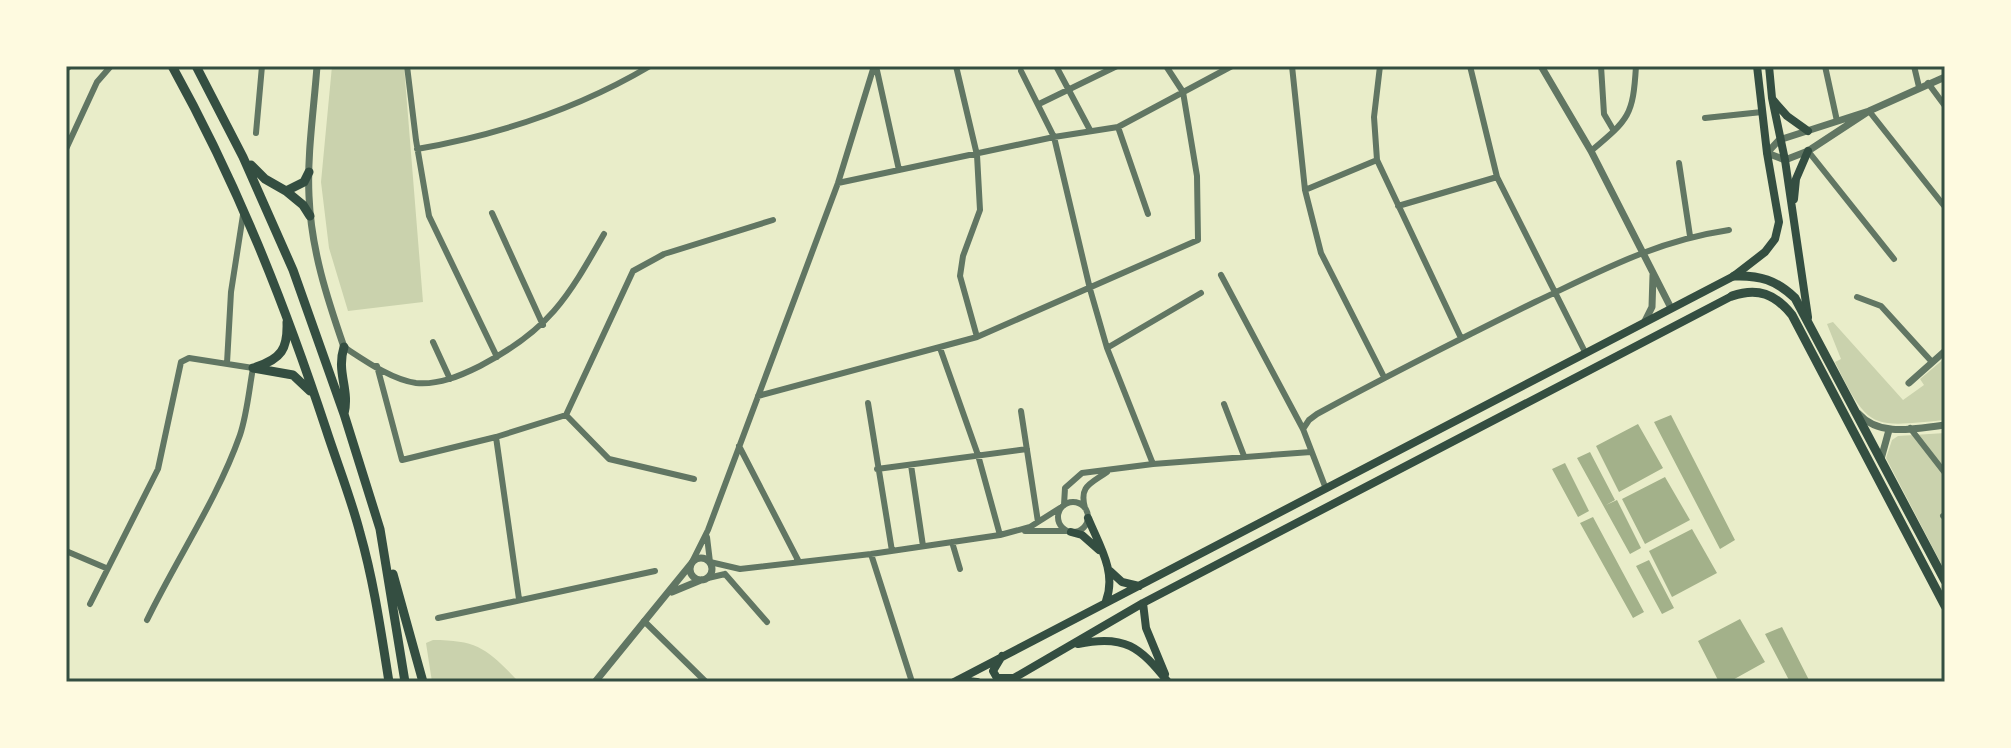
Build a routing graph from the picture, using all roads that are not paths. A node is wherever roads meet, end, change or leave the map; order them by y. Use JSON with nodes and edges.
{"nodes":[{"id":1,"x":111,"y":66,"type":"edge"},
{"id":2,"x":172,"y":66,"type":"edge"},
{"id":3,"x":196,"y":66,"type":"edge"},
{"id":4,"x":262,"y":66,"type":"edge"},
{"id":5,"x":317,"y":66,"type":"edge"},
{"id":6,"x":407,"y":66,"type":"edge"},
{"id":7,"x":650,"y":66,"type":"edge"},
{"id":8,"x":875,"y":66,"type":"edge"},
{"id":9,"x":956,"y":66,"type":"edge"},
{"id":10,"x":1056,"y":66,"type":"edge"},
{"id":11,"x":1117,"y":66,"type":"edge"},
{"id":12,"x":1166,"y":66,"type":"edge"},
{"id":13,"x":1232,"y":66,"type":"edge"},
{"id":14,"x":1292,"y":66,"type":"edge"},
{"id":15,"x":1380,"y":66,"type":"edge"},
{"id":16,"x":1470,"y":66,"type":"edge"},
{"id":17,"x":1541,"y":66,"type":"edge"},
{"id":18,"x":1601,"y":66,"type":"edge"},
{"id":19,"x":1636,"y":66,"type":"edge"},
{"id":20,"x":1757,"y":66,"type":"edge"},
{"id":21,"x":1769,"y":66,"type":"edge"},
{"id":22,"x":1825,"y":66,"type":"edge"},
{"id":23,"x":1914,"y":66,"type":"edge"},
{"id":24,"x":1023,"y":68,"type":"edge"},
{"id":25,"x":1945,"y":77,"type":"edge"},
{"id":26,"x":1928,"y":83,"type":"junction"},
{"id":27,"x":1919,"y":87,"type":"junction"},
{"id":28,"x":1067,"y":90,"type":"junction"},
{"id":29,"x":1183,"y":92,"type":"junction"},
{"id":30,"x":1772,"y":98,"type":"junction"},
{"id":31,"x":1041,"y":103,"type":"dead end"},
{"id":32,"x":1945,"y":106,"type":"edge"},
{"id":33,"x":1869,"y":111,"type":"junction"},
{"id":34,"x":1762,"y":112,"type":"junction"},
{"id":35,"x":1705,"y":118,"type":"dead end"},
{"id":36,"x":1837,"y":121,"type":"junction"},
{"id":37,"x":1118,"y":127,"type":"junction"},
{"id":38,"x":1090,"y":130,"type":"junction"},
{"id":39,"x":1614,"y":131,"type":"junction"},
{"id":40,"x":1808,"y":131,"type":"junction"},
{"id":41,"x":256,"y":133,"type":"dead end"},
{"id":42,"x":1054,"y":137,"type":"junction"},
{"id":43,"x":1779,"y":140,"type":"junction"},
{"id":44,"x":66,"y":149,"type":"edge"},
{"id":45,"x":417,"y":149,"type":"junction"},
{"id":46,"x":1591,"y":151,"type":"junction"},
{"id":47,"x":1808,"y":151,"type":"junction"},
{"id":48,"x":1767,"y":153,"type":"junction"},
{"id":49,"x":977,"y":155,"type":"junction"},
{"id":50,"x":243,"y":157,"type":"junction"},
{"id":51,"x":1377,"y":160,"type":"junction"},
{"id":52,"x":1785,"y":160,"type":"junction"},
{"id":53,"x":1679,"y":163,"type":"dead end"},
{"id":54,"x":899,"y":170,"type":"junction"},
{"id":55,"x":309,"y":172,"type":"junction"},
{"id":56,"x":1497,"y":177,"type":"junction"},
{"id":57,"x":838,"y":183,"type":"junction"},
{"id":58,"x":1305,"y":190,"type":"junction"},
{"id":59,"x":286,"y":191,"type":"junction"},
{"id":60,"x":1398,"y":206,"type":"junction"},
{"id":61,"x":1945,"y":207,"type":"edge"},
{"id":62,"x":244,"y":211,"type":"junction"},
{"id":63,"x":1793,"y":211,"type":"junction"},
{"id":64,"x":492,"y":213,"type":"dead end"},
{"id":65,"x":1148,"y":214,"type":"dead end"},
{"id":66,"x":310,"y":216,"type":"junction"},
{"id":67,"x":773,"y":220,"type":"dead end"},
{"id":68,"x":1729,"y":230,"type":"dead end"},
{"id":69,"x":604,"y":234,"type":"dead end"},
{"id":70,"x":1690,"y":236,"type":"junction"},
{"id":71,"x":1642,"y":251,"type":"junction"},
{"id":72,"x":1894,"y":259,"type":"dead end"},
{"id":73,"x":1653,"y":272,"type":"junction"},
{"id":74,"x":1221,"y":275,"type":"dead end"},
{"id":75,"x":1734,"y":276,"type":"junction"},
{"id":76,"x":1090,"y":289,"type":"junction"},
{"id":77,"x":1556,"y":292,"type":"junction"},
{"id":78,"x":1201,"y":293,"type":"dead end"},
{"id":79,"x":1732,"y":296,"type":"joint"},
{"id":80,"x":1857,"y":297,"type":"dead end"},
{"id":81,"x":1671,"y":308,"type":"junction"},
{"id":82,"x":287,"y":312,"type":"junction"},
{"id":83,"x":1808,"y":317,"type":"junction"},
{"id":84,"x":1645,"y":321,"type":"junction"},
{"id":85,"x":543,"y":325,"type":"junction"},
{"id":86,"x":977,"y":337,"type":"junction"},
{"id":87,"x":1461,"y":338,"type":"junction"},
{"id":88,"x":433,"y":342,"type":"dead end"},
{"id":89,"x":344,"y":347,"type":"junction"},
{"id":90,"x":940,"y":348,"type":"junction"},
{"id":91,"x":1107,"y":348,"type":"junction"},
{"id":92,"x":1945,"y":351,"type":"edge"},
{"id":93,"x":1585,"y":352,"type":"junction"},
{"id":94,"x":497,"y":357,"type":"junction"},
{"id":95,"x":1932,"y":362,"type":"junction"},
{"id":96,"x":227,"y":363,"type":"junction"},
{"id":97,"x":377,"y":366,"type":"junction"},
{"id":98,"x":253,"y":368,"type":"junction"},
{"id":99,"x":1384,"y":377,"type":"junction"},
{"id":100,"x":450,"y":379,"type":"junction"},
{"id":101,"x":1909,"y":383,"type":"dead end"},
{"id":102,"x":758,"y":396,"type":"junction"},
{"id":103,"x":317,"y":400,"type":"junction"},
{"id":104,"x":868,"y":403,"type":"dead end"},
{"id":105,"x":1224,"y":404,"type":"dead end"},
{"id":106,"x":1853,"y":407,"type":"junction"},
{"id":107,"x":1021,"y":411,"type":"dead end"},
{"id":108,"x":344,"y":414,"type":"junction"},
{"id":109,"x":566,"y":415,"type":"junction"},
{"id":110,"x":1945,"y":425,"type":"edge"},
{"id":111,"x":1910,"y":428,"type":"junction"},
{"id":112,"x":1303,"y":429,"type":"junction"},
{"id":113,"x":1889,"y":430,"type":"junction"},
{"id":114,"x":496,"y":437,"type":"junction"},
{"id":115,"x":739,"y":446,"type":"junction"},
{"id":116,"x":1027,"y":449,"type":"junction"},
{"id":117,"x":1311,"y":452,"type":"junction"},
{"id":118,"x":978,"y":455,"type":"junction"},
{"id":119,"x":1244,"y":456,"type":"junction"},
{"id":120,"x":1881,"y":459,"type":"junction"},
{"id":121,"x":1153,"y":464,"type":"junction"},
{"id":122,"x":911,"y":465,"type":"junction"},
{"id":123,"x":877,"y":469,"type":"junction"},
{"id":124,"x":1107,"y":472,"type":"junction"},
{"id":125,"x":1945,"y":473,"type":"edge"},
{"id":126,"x":694,"y":479,"type":"dead end"},
{"id":127,"x":1326,"y":489,"type":"junction"},
{"id":128,"x":1062,"y":507,"type":"junction"},
{"id":129,"x":1087,"y":513,"type":"junction"},
{"id":130,"x":1038,"y":522,"type":"junction"},
{"id":131,"x":380,"y":529,"type":"junction"},
{"id":132,"x":708,"y":530,"type":"junction"},
{"id":133,"x":1021,"y":531,"type":"junction"},
{"id":134,"x":1068,"y":532,"type":"junction"},
{"id":135,"x":1000,"y":535,"type":"junction"},
{"id":136,"x":952,"y":542,"type":"junction"},
{"id":137,"x":923,"y":546,"type":"junction"},
{"id":138,"x":66,"y":551,"type":"edge"},
{"id":139,"x":892,"y":551,"type":"junction"},
{"id":140,"x":1103,"y":553,"type":"junction"},
{"id":141,"x":871,"y":554,"type":"junction"},
{"id":142,"x":710,"y":562,"type":"junction"},
{"id":143,"x":799,"y":562,"type":"junction"},
{"id":144,"x":691,"y":564,"type":"junction"},
{"id":145,"x":106,"y":568,"type":"junction"},
{"id":146,"x":740,"y":569,"type":"junction"},
{"id":147,"x":960,"y":569,"type":"dead end"},
{"id":148,"x":655,"y":571,"type":"dead end"},
{"id":149,"x":1110,"y":571,"type":"junction"},
{"id":150,"x":725,"y":574,"type":"junction"},
{"id":151,"x":705,"y":579,"type":"junction"},
{"id":152,"x":1945,"y":581,"type":"edge"},
{"id":153,"x":1139,"y":586,"type":"junction"},
{"id":154,"x":670,"y":592,"type":"junction"},
{"id":155,"x":519,"y":599,"type":"junction"},
{"id":156,"x":1105,"y":601,"type":"junction"},
{"id":157,"x":1143,"y":603,"type":"junction"},
{"id":158,"x":90,"y":604,"type":"dead end"},
{"id":159,"x":1945,"y":606,"type":"edge"},
{"id":160,"x":438,"y":618,"type":"dead end"},
{"id":161,"x":147,"y":620,"type":"dead end"},
{"id":162,"x":644,"y":621,"type":"junction"},
{"id":163,"x":767,"y":622,"type":"dead end"},
{"id":164,"x":1068,"y":646,"type":"junction"},
{"id":165,"x":1002,"y":655,"type":"junction"},
{"id":166,"x":1011,"y":680,"type":"edge"},
{"id":167,"x":956,"y":681,"type":"edge"},
{"id":168,"x":389,"y":682,"type":"edge"},
{"id":169,"x":405,"y":682,"type":"edge"},
{"id":170,"x":423,"y":682,"type":"edge"},
{"id":171,"x":595,"y":682,"type":"edge"},
{"id":172,"x":706,"y":682,"type":"edge"},
{"id":173,"x":912,"y":682,"type":"edge"},
{"id":174,"x":977,"y":682,"type":"edge"}],
"edges":[{"from":1,"to":44,"type":"street"},
{"from":2,"to":62,"type":"main road"},
{"from":3,"to":50,"type":"main road"},
{"from":4,"to":41,"type":"street"},
{"from":5,"to":55,"type":"street"},
{"from":6,"to":45,"type":"street"},
{"from":7,"to":45,"type":"street"},
{"from":8,"to":54,"type":"street"},
{"from":8,"to":57,"type":"street"},
{"from":9,"to":49,"type":"street"},
{"from":10,"to":28,"type":"street"},
{"from":11,"to":28,"type":"street"},
{"from":12,"to":29,"type":"street"},
{"from":13,"to":29,"type":"street"},
{"from":14,"to":58,"type":"street"},
{"from":15,"to":51,"type":"street"},
{"from":16,"to":56,"type":"street"},
{"from":17,"to":46,"type":"street"},
{"from":18,"to":39,"type":"street"},
{"from":19,"to":39,"type":"street"},
{"from":20,"to":34,"type":"main road"},
{"from":21,"to":30,"type":"main road"},
{"from":22,"to":36,"type":"street"},
{"from":23,"to":27,"type":"street"},
{"from":24,"to":42,"type":"street"},
{"from":25,"to":26,"type":"street"},
{"from":26,"to":27,"type":"street"},
{"from":26,"to":32,"type":"street"},
{"from":27,"to":33,"type":"street"},
{"from":28,"to":31,"type":"street"},
{"from":28,"to":38,"type":"street"},
{"from":29,"to":37,"type":"street"},
{"from":29,"to":76,"type":"street"},
{"from":30,"to":40,"type":"main road"},
{"from":30,"to":43,"type":"main road"},
{"from":33,"to":36,"type":"street"},
{"from":33,"to":47,"type":"street"},
{"from":33,"to":61,"type":"street"},
{"from":34,"to":35,"type":"street"},
{"from":34,"to":48,"type":"main road"},
{"from":36,"to":40,"type":"street"},
{"from":37,"to":38,"type":"street"},
{"from":37,"to":65,"type":"street"},
{"from":38,"to":42,"type":"street"},
{"from":39,"to":46,"type":"street"},
{"from":40,"to":43,"type":"street"},
{"from":42,"to":49,"type":"street"},
{"from":42,"to":76,"type":"street"},
{"from":43,"to":48,"type":"street"},
{"from":43,"to":52,"type":"main road"},
{"from":45,"to":94,"type":"street"},
{"from":46,"to":71,"type":"street"},
{"from":47,"to":52,"type":"street"},
{"from":47,"to":63,"type":"main road"},
{"from":47,"to":72,"type":"street"},
{"from":48,"to":52,"type":"street"},
{"from":48,"to":75,"type":"main road"},
{"from":49,"to":54,"type":"street"},
{"from":49,"to":86,"type":"street"},
{"from":50,"to":59,"type":"main road"},
{"from":50,"to":108,"type":"main road"},
{"from":51,"to":58,"type":"street"},
{"from":51,"to":60,"type":"street"},
{"from":52,"to":63,"type":"main road"},
{"from":53,"to":70,"type":"street"},
{"from":54,"to":57,"type":"street"},
{"from":55,"to":59,"type":"main road"},
{"from":55,"to":66,"type":"street"},
{"from":56,"to":60,"type":"street"},
{"from":56,"to":77,"type":"street"},
{"from":57,"to":102,"type":"street"},
{"from":58,"to":99,"type":"street"},
{"from":59,"to":66,"type":"main road"},
{"from":60,"to":87,"type":"street"},
{"from":62,"to":82,"type":"main road"},
{"from":62,"to":96,"type":"street"},
{"from":63,"to":83,"type":"main road"},
{"from":64,"to":85,"type":"street"},
{"from":66,"to":89,"type":"street"},
{"from":67,"to":109,"type":"street"},
{"from":68,"to":70,"type":"street"},
{"from":69,"to":85,"type":"street"},
{"from":70,"to":71,"type":"street"},
{"from":71,"to":73,"type":"street"},
{"from":71,"to":77,"type":"street"},
{"from":73,"to":81,"type":"street"},
{"from":73,"to":84,"type":"street"},
{"from":74,"to":112,"type":"street"},
{"from":75,"to":81,"type":"main road"},
{"from":75,"to":83,"type":"main road"},
{"from":76,"to":86,"type":"street"},
{"from":76,"to":91,"type":"street"},
{"from":77,"to":87,"type":"street"},
{"from":77,"to":93,"type":"street"},
{"from":78,"to":91,"type":"street"},
{"from":79,"to":157,"type":"main road"},
{"from":79,"to":159,"type":"main road"},
{"from":80,"to":95,"type":"street"},
{"from":81,"to":84,"type":"main road"},
{"from":82,"to":98,"type":"main road"},
{"from":82,"to":103,"type":"main road"},
{"from":83,"to":106,"type":"main road"},
{"from":84,"to":93,"type":"main road"},
{"from":85,"to":94,"type":"street"},
{"from":86,"to":90,"type":"street"},
{"from":87,"to":99,"type":"street"},
{"from":88,"to":100,"type":"street"},
{"from":89,"to":97,"type":"street"},
{"from":89,"to":108,"type":"main road"},
{"from":90,"to":102,"type":"street"},
{"from":90,"to":118,"type":"street"},
{"from":91,"to":121,"type":"street"},
{"from":92,"to":95,"type":"street"},
{"from":93,"to":127,"type":"main road"},
{"from":94,"to":100,"type":"street"},
{"from":95,"to":101,"type":"street"},
{"from":96,"to":98,"type":"street"},
{"from":96,"to":145,"type":"street"},
{"from":97,"to":100,"type":"street"},
{"from":97,"to":114,"type":"street"},
{"from":98,"to":103,"type":"main road"},
{"from":98,"to":161,"type":"street"},
{"from":99,"to":112,"type":"street"},
{"from":102,"to":115,"type":"street"},
{"from":103,"to":168,"type":"main road"},
{"from":104,"to":123,"type":"street"},
{"from":105,"to":119,"type":"street"},
{"from":106,"to":113,"type":"street"},
{"from":106,"to":120,"type":"main road"},
{"from":107,"to":116,"type":"street"},
{"from":108,"to":131,"type":"main road"},
{"from":109,"to":114,"type":"street"},
{"from":109,"to":126,"type":"street"},
{"from":110,"to":111,"type":"street"},
{"from":111,"to":113,"type":"street"},
{"from":111,"to":125,"type":"street"},
{"from":112,"to":117,"type":"street"},
{"from":113,"to":120,"type":"street"},
{"from":114,"to":155,"type":"street"},
{"from":115,"to":132,"type":"street"},
{"from":115,"to":143,"type":"street"},
{"from":116,"to":118,"type":"street"},
{"from":116,"to":130,"type":"street"},
{"from":117,"to":119,"type":"street"},
{"from":117,"to":127,"type":"street"},
{"from":118,"to":122,"type":"street"},
{"from":118,"to":135,"type":"street"},
{"from":119,"to":121,"type":"street"},
{"from":120,"to":152,"type":"main road"},
{"from":121,"to":124,"type":"street"},
{"from":122,"to":123,"type":"street"},
{"from":122,"to":137,"type":"street"},
{"from":123,"to":139,"type":"street"},
{"from":124,"to":128,"type":"street"},
{"from":124,"to":129,"type":"street"},
{"from":127,"to":153,"type":"main road"},
{"from":128,"to":129,"type":"street"},
{"from":128,"to":130,"type":"street"},
{"from":128,"to":134,"type":"street"},
{"from":129,"to":134,"type":"street"},
{"from":129,"to":140,"type":"main road"},
{"from":130,"to":133,"type":"street"},
{"from":131,"to":169,"type":"main road"},
{"from":131,"to":170,"type":"main road"},
{"from":132,"to":142,"type":"street"},
{"from":132,"to":144,"type":"street"},
{"from":133,"to":134,"type":"street"},
{"from":133,"to":135,"type":"street"},
{"from":134,"to":140,"type":"main road"},
{"from":135,"to":136,"type":"street"},
{"from":136,"to":137,"type":"street"},
{"from":136,"to":147,"type":"street"},
{"from":137,"to":139,"type":"street"},
{"from":138,"to":145,"type":"street"},
{"from":139,"to":141,"type":"street"},
{"from":140,"to":149,"type":"main road"},
{"from":141,"to":143,"type":"street"},
{"from":141,"to":173,"type":"street"},
{"from":142,"to":144,"type":"street"},
{"from":142,"to":146,"type":"street"},
{"from":142,"to":151,"type":"street"},
{"from":143,"to":146,"type":"street"},
{"from":144,"to":151,"type":"street"},
{"from":144,"to":154,"type":"street"},
{"from":145,"to":158,"type":"street"},
{"from":146,"to":150,"type":"street"},
{"from":148,"to":155,"type":"street"},
{"from":149,"to":153,"type":"main road"},
{"from":149,"to":156,"type":"main road"},
{"from":150,"to":151,"type":"street"},
{"from":150,"to":163,"type":"street"},
{"from":151,"to":154,"type":"street"},
{"from":153,"to":156,"type":"main road"},
{"from":154,"to":162,"type":"street"},
{"from":155,"to":160,"type":"street"},
{"from":156,"to":165,"type":"main road"},
{"from":157,"to":164,"type":"main road"},
{"from":157,"to":164,"type":"main road"},
{"from":162,"to":171,"type":"street"},
{"from":162,"to":172,"type":"street"},
{"from":164,"to":166,"type":"main road"},
{"from":165,"to":166,"type":"main road"},
{"from":165,"to":167,"type":"main road"},
{"from":167,"to":174,"type":"main road"}]}
